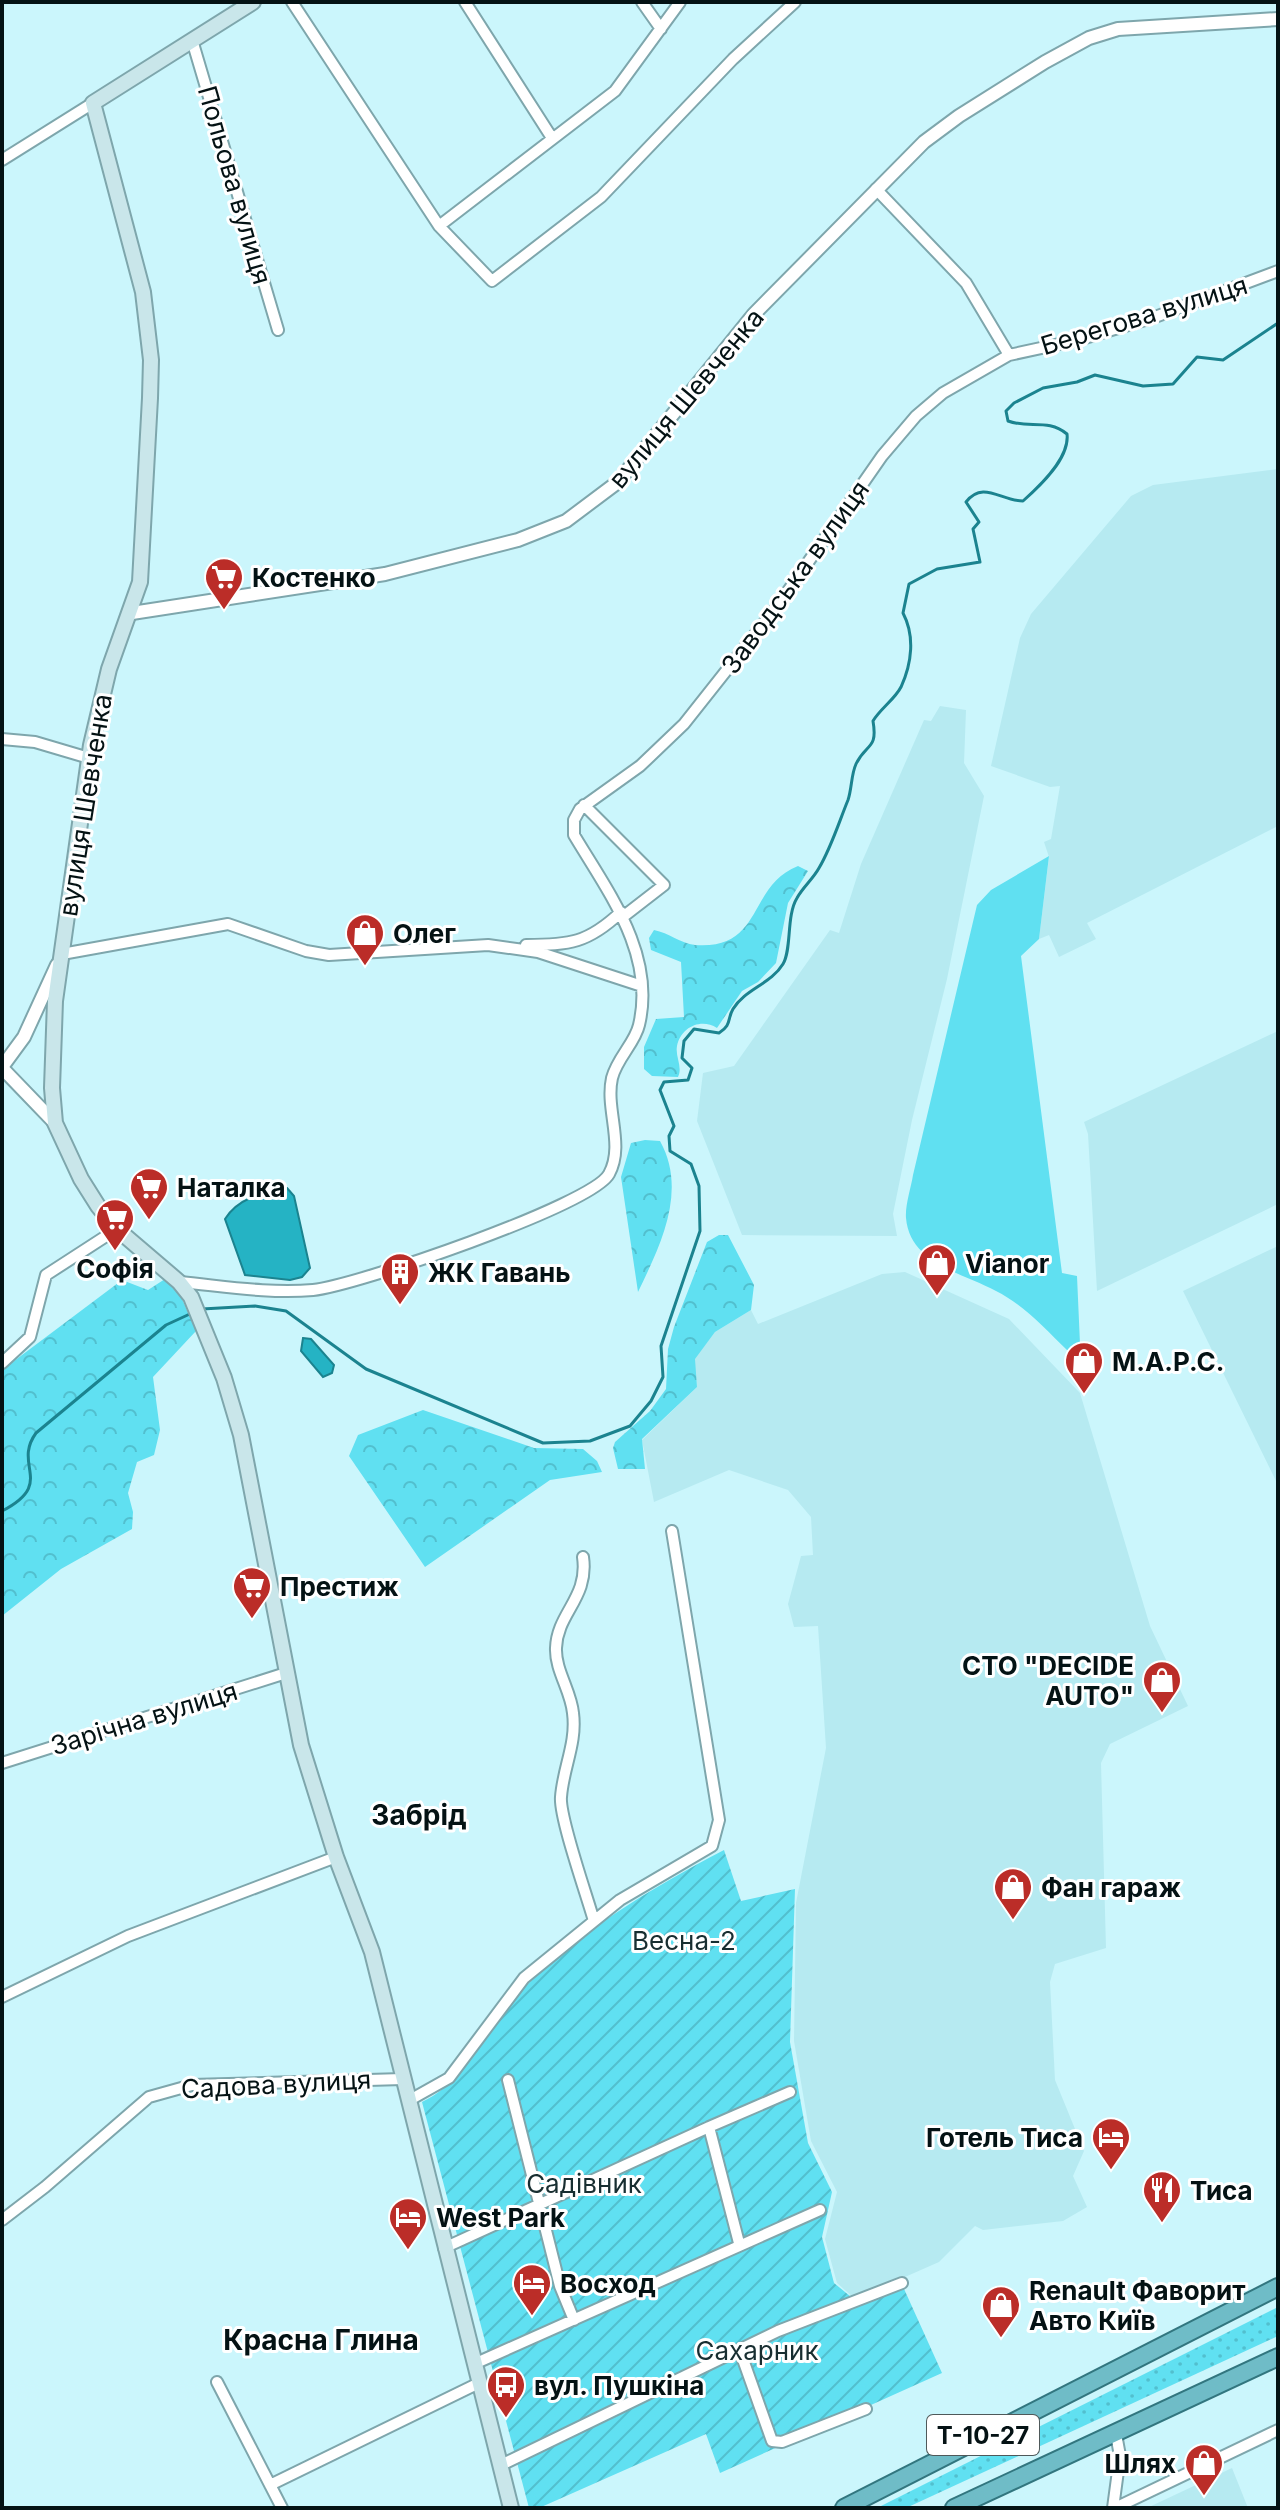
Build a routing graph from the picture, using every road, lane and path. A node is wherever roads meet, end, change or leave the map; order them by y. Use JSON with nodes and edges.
{"nodes":[{"id":1,"x":253,"y":2,"type":"edge"},
{"id":2,"x":292,"y":2,"type":"edge"},
{"id":3,"x":465,"y":2,"type":"edge"},
{"id":4,"x":642,"y":2,"type":"edge"},
{"id":5,"x":680,"y":2,"type":"edge"},
{"id":6,"x":795,"y":2,"type":"edge"},
{"id":7,"x":1278,"y":19,"type":"edge"},
{"id":8,"x":661,"y":29,"type":"junction"},
{"id":9,"x":192,"y":40,"type":"junction"},
{"id":10,"x":93,"y":103,"type":"junction"},
{"id":11,"x":552,"y":138,"type":"junction"},
{"id":12,"x":2,"y":160,"type":"edge"},
{"id":13,"x":876,"y":189,"type":"junction"},
{"id":14,"x":439,"y":226,"type":"junction"},
{"id":15,"x":1278,"y":271,"type":"edge"},
{"id":16,"x":278,"y":330,"type":"dead end"},
{"id":17,"x":1009,"y":355,"type":"junction"},
{"id":18,"x":132,"y":613,"type":"junction"},
{"id":19,"x":2,"y":739,"type":"edge"},
{"id":20,"x":89,"y":758,"type":"junction"},
{"id":21,"x":584,"y":805,"type":"junction"},
{"id":22,"x":622,"y":914,"type":"junction"},
{"id":23,"x":488,"y":945,"type":"junction"},
{"id":24,"x":62,"y":954,"type":"junction"},
{"id":25,"x":642,"y":986,"type":"junction"},
{"id":26,"x":2,"y":1068,"type":"edge"},
{"id":27,"x":55,"y":1123,"type":"junction"},
{"id":28,"x":117,"y":1229,"type":"junction"},
{"id":29,"x":179,"y":1282,"type":"junction"},
{"id":30,"x":2,"y":1363,"type":"edge"},
{"id":31,"x":672,"y":1531,"type":"dead end"},
{"id":32,"x":583,"y":1557,"type":"dead end"},
{"id":33,"x":286,"y":1673,"type":"junction"},
{"id":34,"x":2,"y":1763,"type":"edge"},
{"id":35,"x":336,"y":1857,"type":"junction"},
{"id":36,"x":594,"y":1921,"type":"junction"},
{"id":37,"x":2,"y":1997,"type":"edge"},
{"id":38,"x":403,"y":2079,"type":"junction"},
{"id":39,"x":508,"y":2080,"type":"dead end"},
{"id":40,"x":790,"y":2092,"type":"dead end"},
{"id":41,"x":408,"y":2101,"type":"junction"},
{"id":42,"x":709,"y":2127,"type":"junction"},
{"id":43,"x":540,"y":2204,"type":"junction"},
{"id":44,"x":820,"y":2210,"type":"dead end"},
{"id":45,"x":2,"y":2220,"type":"edge"},
{"id":46,"x":739,"y":2243,"type":"junction"},
{"id":47,"x":444,"y":2248,"type":"junction"},
{"id":48,"x":902,"y":2283,"type":"dead end"},
{"id":49,"x":1278,"y":2287,"type":"edge"},
{"id":50,"x":574,"y":2320,"type":"junction"},
{"id":51,"x":740,"y":2351,"type":"junction"},
{"id":52,"x":1278,"y":2357,"type":"edge"},
{"id":53,"x":474,"y":2364,"type":"junction"},
{"id":54,"x":217,"y":2382,"type":"dead end"},
{"id":55,"x":479,"y":2383,"type":"junction"},
{"id":56,"x":866,"y":2409,"type":"dead end"},
{"id":57,"x":1278,"y":2430,"type":"edge"},
{"id":58,"x":1116,"y":2434,"type":"junction"},
{"id":59,"x":501,"y":2465,"type":"junction"},
{"id":60,"x":270,"y":2485,"type":"junction"},
{"id":61,"x":508,"y":2503,"type":"edge"},
{"id":62,"x":282,"y":2508,"type":"edge"},
{"id":63,"x":844,"y":2508,"type":"edge"},
{"id":64,"x":954,"y":2508,"type":"edge"},
{"id":65,"x":1114,"y":2508,"type":"edge"}],
"edges":[{"from":1,"to":9,"type":"main road"},
{"from":2,"to":14,"type":"street"},
{"from":3,"to":11,"type":"street"},
{"from":4,"to":8,"type":"street"},
{"from":5,"to":8,"type":"street"},
{"from":6,"to":14,"type":"street"},
{"from":7,"to":13,"type":"street","name":"вулиця Шевченка"},
{"from":8,"to":11,"type":"street"},
{"from":9,"to":10,"type":"main road"},
{"from":9,"to":16,"type":"street","name":"Польова вулиця"},
{"from":10,"to":12,"type":"street"},
{"from":10,"to":18,"type":"main road","name":"вулиця Шевченка"},
{"from":11,"to":14,"type":"street"},
{"from":13,"to":17,"type":"street"},
{"from":13,"to":18,"type":"street","name":"вулиця Шевченка"},
{"from":15,"to":17,"type":"street","name":"Берегова вулиця"},
{"from":17,"to":21,"type":"street","name":"Заводська вулиця"},
{"from":18,"to":20,"type":"main road","name":"вулиця Шевченка"},
{"from":19,"to":20,"type":"street"},
{"from":20,"to":24,"type":"main road","name":"вулиця Шевченка"},
{"from":21,"to":22,"type":"street"},
{"from":21,"to":22,"type":"street"},
{"from":22,"to":23,"type":"street","name":"вулиця Шевченка"},
{"from":22,"to":25,"type":"street"},
{"from":23,"to":24,"type":"street","name":"вулиця Шевченка"},
{"from":23,"to":25,"type":"street","name":"вулиця Шевченка"},
{"from":24,"to":26,"type":"street","name":"вулиця Шевченка"},
{"from":24,"to":27,"type":"main road","name":"вулиця Шевченка"},
{"from":25,"to":29,"type":"street"},
{"from":26,"to":27,"type":"street","name":"вулиця Шевченка"},
{"from":27,"to":28,"type":"main road","name":"вулиця Шевченка"},
{"from":28,"to":29,"type":"main road","name":"вулиця Шевченка"},
{"from":28,"to":30,"type":"street"},
{"from":29,"to":33,"type":"main road","name":"вулиця Шевченка"},
{"from":31,"to":36,"type":"street"},
{"from":32,"to":36,"type":"street"},
{"from":33,"to":34,"type":"street","name":"Зарічна вулиця"},
{"from":33,"to":35,"type":"main road","name":"вулиця Шевченка"},
{"from":35,"to":37,"type":"street"},
{"from":35,"to":38,"type":"main road","name":"вулиця Шевченка"},
{"from":36,"to":41,"type":"street"},
{"from":38,"to":41,"type":"main road","name":"вулиця Шевченка"},
{"from":38,"to":45,"type":"street","name":"Садова вулиця"},
{"from":39,"to":43,"type":"street"},
{"from":40,"to":42,"type":"street"},
{"from":41,"to":47,"type":"main road","name":"вулиця Шевченка"},
{"from":42,"to":43,"type":"street"},
{"from":42,"to":46,"type":"street"},
{"from":43,"to":47,"type":"street"},
{"from":43,"to":50,"type":"street"},
{"from":44,"to":46,"type":"street"},
{"from":46,"to":50,"type":"street"},
{"from":47,"to":53,"type":"main road","name":"вулиця Шевченка"},
{"from":48,"to":51,"type":"street"},
{"from":49,"to":63,"type":"highway","number":"Т-10-27"},
{"from":50,"to":53,"type":"street"},
{"from":51,"to":56,"type":"street"},
{"from":51,"to":59,"type":"street"},
{"from":52,"to":58,"type":"highway","number":"Т-10-27"},
{"from":53,"to":55,"type":"main road","name":"вулиця Шевченка"},
{"from":54,"to":60,"type":"street"},
{"from":55,"to":59,"type":"main road","name":"вулиця Шевченка"},
{"from":55,"to":60,"type":"street"},
{"from":57,"to":65,"type":"street"},
{"from":58,"to":64,"type":"highway","number":"Т-10-27"},
{"from":58,"to":65,"type":"street"},
{"from":59,"to":61,"type":"main road","name":"вулиця Шевченка"},
{"from":60,"to":62,"type":"street"}]}
